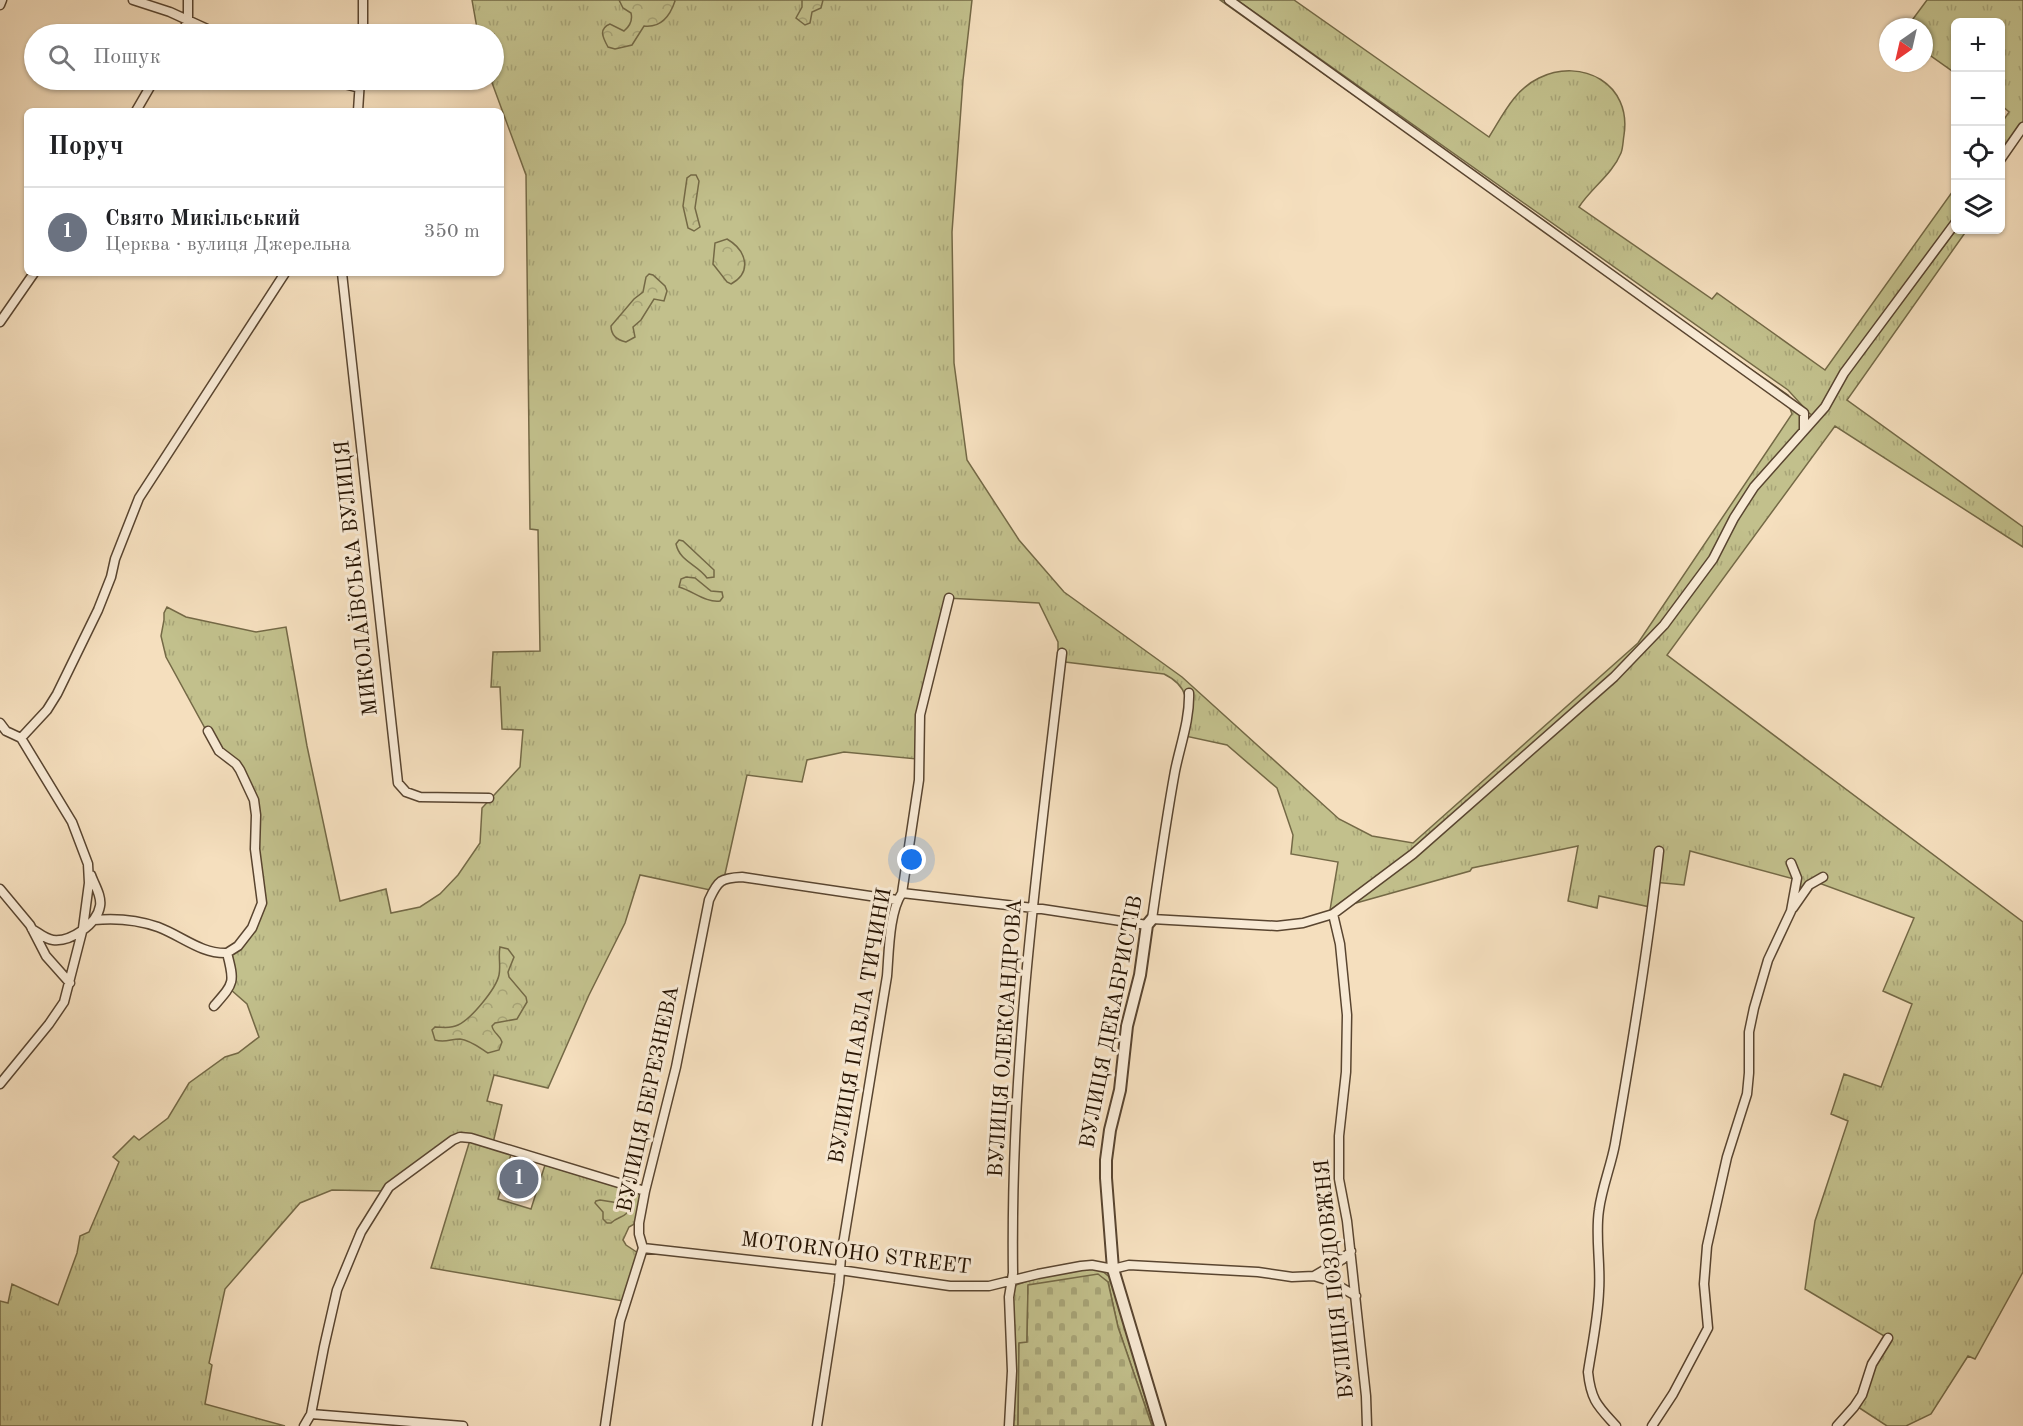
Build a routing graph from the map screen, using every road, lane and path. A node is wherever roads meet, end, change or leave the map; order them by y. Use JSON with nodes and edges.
{"nodes":[{"id":1,"x":2,"y":0,"type":"edge"},
{"id":2,"x":133,"y":0,"type":"edge"},
{"id":3,"x":188,"y":0,"type":"edge"},
{"id":4,"x":363,"y":0,"type":"edge"},
{"id":5,"x":1229,"y":0,"type":"edge"},
{"id":6,"x":0,"y":5,"type":"edge"},
{"id":7,"x":188,"y":22,"type":"junction"},
{"id":8,"x":193,"y":24,"type":"edge"},
{"id":9,"x":363,"y":24,"type":"edge"},
{"id":10,"x":148,"y":90,"type":"edge"},
{"id":11,"x":360,"y":90,"type":"edge"},
{"id":12,"x":138,"y":108,"type":"edge"},
{"id":13,"x":358,"y":108,"type":"edge"},
{"id":14,"x":2023,"y":127,"type":"edge"},
{"id":15,"x":2005,"y":154,"type":"edge"},
{"id":16,"x":1951,"y":229,"type":"edge"},
{"id":17,"x":32,"y":276,"type":"edge"},
{"id":18,"x":283,"y":276,"type":"edge"},
{"id":19,"x":342,"y":276,"type":"edge"},
{"id":20,"x":0,"y":322,"type":"edge"},
{"id":21,"x":1804,"y":413,"type":"junction"},
{"id":22,"x":1815,"y":419,"type":"junction"},
{"id":23,"x":1803,"y":432,"type":"junction"},
{"id":24,"x":949,"y":598,"type":"dead end"},
{"id":25,"x":1062,"y":653,"type":"dead end"},
{"id":26,"x":1189,"y":693,"type":"dead end"},
{"id":27,"x":0,"y":723,"type":"edge"},
{"id":28,"x":208,"y":731,"type":"dead end"},
{"id":29,"x":21,"y":738,"type":"junction"},
{"id":30,"x":489,"y":798,"type":"dead end"},
{"id":31,"x":1659,"y":851,"type":"dead end"},
{"id":32,"x":1791,"y":863,"type":"dead end"},
{"id":33,"x":89,"y":872,"type":"junction"},
{"id":34,"x":1822,"y":878,"type":"dead end"},
{"id":35,"x":0,"y":889,"type":"edge"},
{"id":36,"x":899,"y":896,"type":"junction"},
{"id":37,"x":1032,"y":909,"type":"junction"},
{"id":38,"x":1791,"y":911,"type":"junction"},
{"id":39,"x":1333,"y":914,"type":"junction"},
{"id":40,"x":94,"y":920,"type":"junction"},
{"id":41,"x":1150,"y":922,"type":"junction"},
{"id":42,"x":84,"y":928,"type":"junction"},
{"id":43,"x":32,"y":929,"type":"junction"},
{"id":44,"x":227,"y":953,"type":"junction"},
{"id":45,"x":70,"y":983,"type":"junction"},
{"id":46,"x":214,"y":1006,"type":"dead end"},
{"id":47,"x":0,"y":1084,"type":"edge"},
{"id":48,"x":645,"y":1191,"type":"junction"},
{"id":49,"x":643,"y":1248,"type":"junction"},
{"id":50,"x":1351,"y":1251,"type":"junction"},
{"id":51,"x":1113,"y":1269,"type":"junction"},
{"id":52,"x":840,"y":1270,"type":"junction"},
{"id":53,"x":1314,"y":1276,"type":"junction"},
{"id":54,"x":1011,"y":1281,"type":"junction"},
{"id":55,"x":1356,"y":1296,"type":"junction"},
{"id":56,"x":1888,"y":1338,"type":"dead end"},
{"id":57,"x":311,"y":1414,"type":"junction"},
{"id":58,"x":304,"y":1426,"type":"edge"},
{"id":59,"x":463,"y":1426,"type":"edge"},
{"id":60,"x":605,"y":1426,"type":"edge"},
{"id":61,"x":817,"y":1426,"type":"edge"},
{"id":62,"x":1009,"y":1426,"type":"edge"},
{"id":63,"x":1160,"y":1426,"type":"edge"},
{"id":64,"x":1367,"y":1426,"type":"edge"},
{"id":65,"x":1616,"y":1426,"type":"edge"},
{"id":66,"x":1652,"y":1426,"type":"edge"},
{"id":67,"x":1837,"y":1426,"type":"edge"}],
"edges":[{"from":1,"to":6,"type":"street"},
{"from":2,"to":7,"type":"street"},
{"from":3,"to":7,"type":"street"},
{"from":4,"to":9,"type":"street"},
{"from":5,"to":21,"type":"street"},
{"from":7,"to":8,"type":"street"},
{"from":10,"to":12,"type":"street"},
{"from":11,"to":13,"type":"street"},
{"from":14,"to":15,"type":"street"},
{"from":16,"to":22,"type":"street"},
{"from":17,"to":20,"type":"street"},
{"from":18,"to":29,"type":"street"},
{"from":19,"to":30,"type":"street","name":"МИКОЛАЇВСЬКА ВУЛИЦЯ"},
{"from":21,"to":22,"type":"street"},
{"from":21,"to":23,"type":"street"},
{"from":22,"to":23,"type":"street"},
{"from":23,"to":39,"type":"street"},
{"from":24,"to":36,"type":"street","name":"ВУЛИЦЯ ПАВЛА ТИЧИНИ"},
{"from":25,"to":37,"type":"street","name":"ВУЛИЦЯ ОЛЕКСАНДРОВА"},
{"from":26,"to":41,"type":"street","name":"ВУЛИЦЯ ДЕКАБРИСТІВ"},
{"from":27,"to":29,"type":"street"},
{"from":28,"to":44,"type":"street"},
{"from":29,"to":33,"type":"street"},
{"from":31,"to":65,"type":"street"},
{"from":32,"to":38,"type":"street"},
{"from":33,"to":40,"type":"street"},
{"from":33,"to":42,"type":"street"},
{"from":34,"to":38,"type":"street"},
{"from":35,"to":43,"type":"street"},
{"from":36,"to":37,"type":"street"},
{"from":36,"to":48,"type":"street","name":"ВУЛИЦЯ БЕРЕЗНЕВА"},
{"from":36,"to":52,"type":"street","name":"ВУЛИЦЯ ПАВЛА ТИЧИНИ"},
{"from":37,"to":41,"type":"street"},
{"from":37,"to":54,"type":"street","name":"ВУЛИЦЯ ОЛЕКСАНДРОВА"},
{"from":38,"to":66,"type":"street"},
{"from":39,"to":41,"type":"street"},
{"from":39,"to":50,"type":"street","name":"ВУЛИЦЯ ПОЗДОВЖНЯ"},
{"from":40,"to":42,"type":"street"},
{"from":40,"to":44,"type":"street"},
{"from":41,"to":51,"type":"street","name":"ВУЛИЦЯ ДЕКАБРИСТІВ"},
{"from":42,"to":43,"type":"street"},
{"from":42,"to":45,"type":"street"},
{"from":43,"to":45,"type":"street"},
{"from":44,"to":46,"type":"street"},
{"from":45,"to":47,"type":"street"},
{"from":48,"to":49,"type":"street","name":"ВУЛИЦЯ БЕРЕЗНЕВА"},
{"from":48,"to":57,"type":"street"},
{"from":49,"to":52,"type":"street","name":"MOTORNOHO STREET"},
{"from":49,"to":60,"type":"street","name":"ВУЛИЦЯ БЕРЕЗНЕВА"},
{"from":50,"to":53,"type":"street"},
{"from":50,"to":55,"type":"street","name":"ВУЛИЦЯ ПОЗДОВЖНЯ"},
{"from":51,"to":53,"type":"street","name":"MOTORNOHO STREET"},
{"from":51,"to":54,"type":"street","name":"MOTORNOHO STREET"},
{"from":51,"to":63,"type":"street","name":"ВУЛИЦЯ ДЕКАБРИСТІВ"},
{"from":52,"to":54,"type":"street","name":"MOTORNOHO STREET"},
{"from":52,"to":61,"type":"street","name":"ВУЛИЦЯ ПАВЛА ТИЧИНИ"},
{"from":53,"to":55,"type":"street","name":"MOTORNOHO STREET"},
{"from":54,"to":62,"type":"street","name":"ВУЛИЦЯ ОЛЕКСАНДРОВА"},
{"from":55,"to":64,"type":"street","name":"ВУЛИЦЯ ПОЗДОВЖНЯ"},
{"from":56,"to":67,"type":"street"},
{"from":57,"to":58,"type":"street"},
{"from":57,"to":59,"type":"street"}]}
